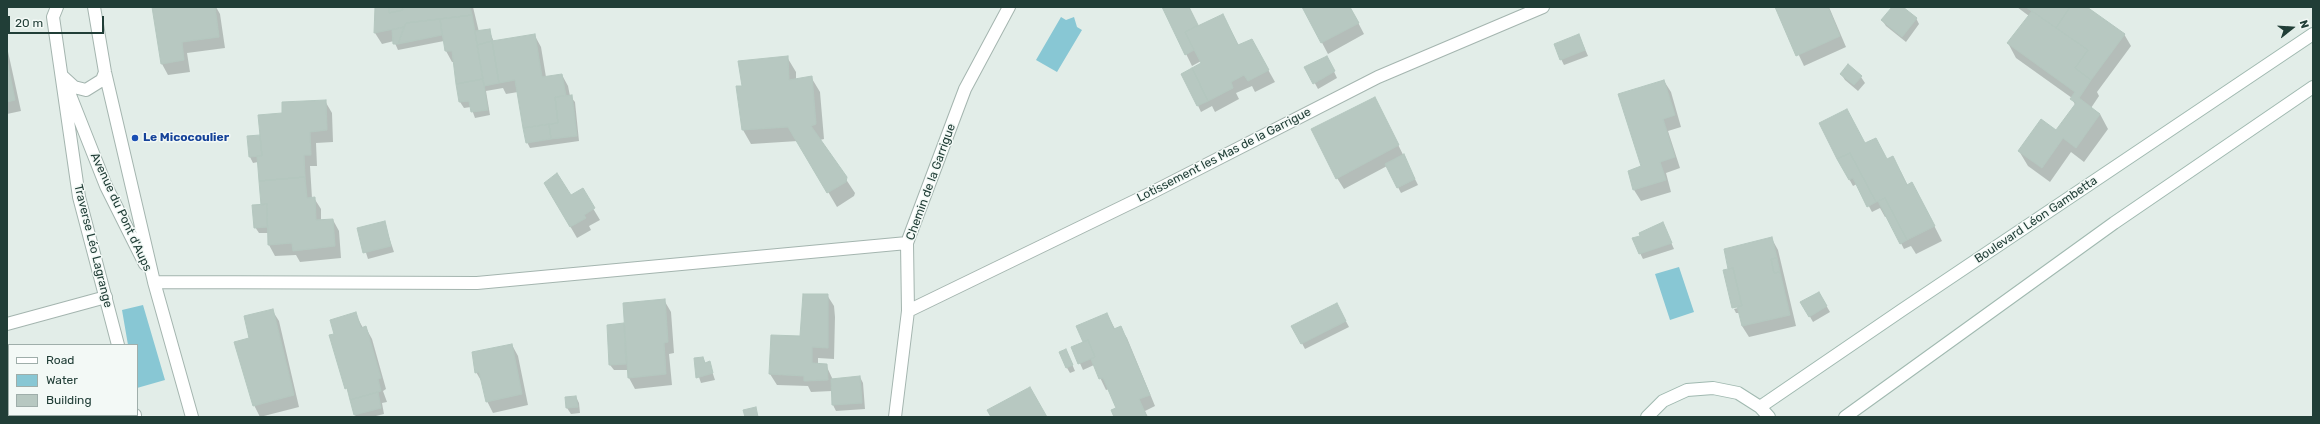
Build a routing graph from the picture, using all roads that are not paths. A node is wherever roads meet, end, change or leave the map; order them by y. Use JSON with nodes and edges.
{"nodes":[{"id":1,"x":56,"y":7,"type":"edge"},
{"id":2,"x":95,"y":7,"type":"edge"},
{"id":3,"x":1009,"y":7,"type":"edge"},
{"id":4,"x":1543,"y":7,"type":"edge"},
{"id":5,"x":2313,"y":34,"type":"edge"},
{"id":6,"x":105,"y":72,"type":"junction"},
{"id":7,"x":62,"y":76,"type":"junction"},
{"id":8,"x":2313,"y":87,"type":"edge"},
{"id":9,"x":908,"y":243,"type":"junction"},
{"id":10,"x":154,"y":282,"type":"junction"},
{"id":11,"x":106,"y":297,"type":"junction"},
{"id":12,"x":908,"y":311,"type":"junction"},
{"id":13,"x":7,"y":324,"type":"edge"},
{"id":14,"x":118,"y":344,"type":"edge"},
{"id":15,"x":1760,"y":408,"type":"junction"},
{"id":16,"x":192,"y":417,"type":"edge"},
{"id":17,"x":896,"y":417,"type":"edge"},
{"id":18,"x":1647,"y":417,"type":"edge"},
{"id":19,"x":1769,"y":417,"type":"edge"},
{"id":20,"x":1845,"y":417,"type":"edge"}],
"edges":[{"from":1,"to":7,"type":"street"},
{"from":2,"to":6,"type":"street","name":"Avenue du Pont d'Aups"},
{"from":3,"to":9,"type":"street","name":"Chemin de la Garrigue"},
{"from":4,"to":12,"type":"street","name":"Lotissement les Mas de la Garrigue"},
{"from":5,"to":15,"type":"street","name":"Boulevard Léon Gambetta"},
{"from":6,"to":7,"type":"street"},
{"from":6,"to":10,"type":"street","name":"Avenue du Pont d'Aups"},
{"from":7,"to":10,"type":"street","name":"Avenue du Pont d'Aups"},
{"from":7,"to":11,"type":"street","name":"Traverse Léo Lagrange"},
{"from":8,"to":20,"type":"street"},
{"from":9,"to":10,"type":"street"},
{"from":9,"to":12,"type":"street","name":"Chemin de la Garrigue"},
{"from":10,"to":16,"type":"street","name":"Avenue du Pont d'Aups"},
{"from":11,"to":13,"type":"street"},
{"from":11,"to":14,"type":"street","name":"Traverse Léo Lagrange"},
{"from":12,"to":17,"type":"street","name":"Chemin de la Garrigue"},
{"from":15,"to":18,"type":"street"},
{"from":15,"to":19,"type":"street"}]}
